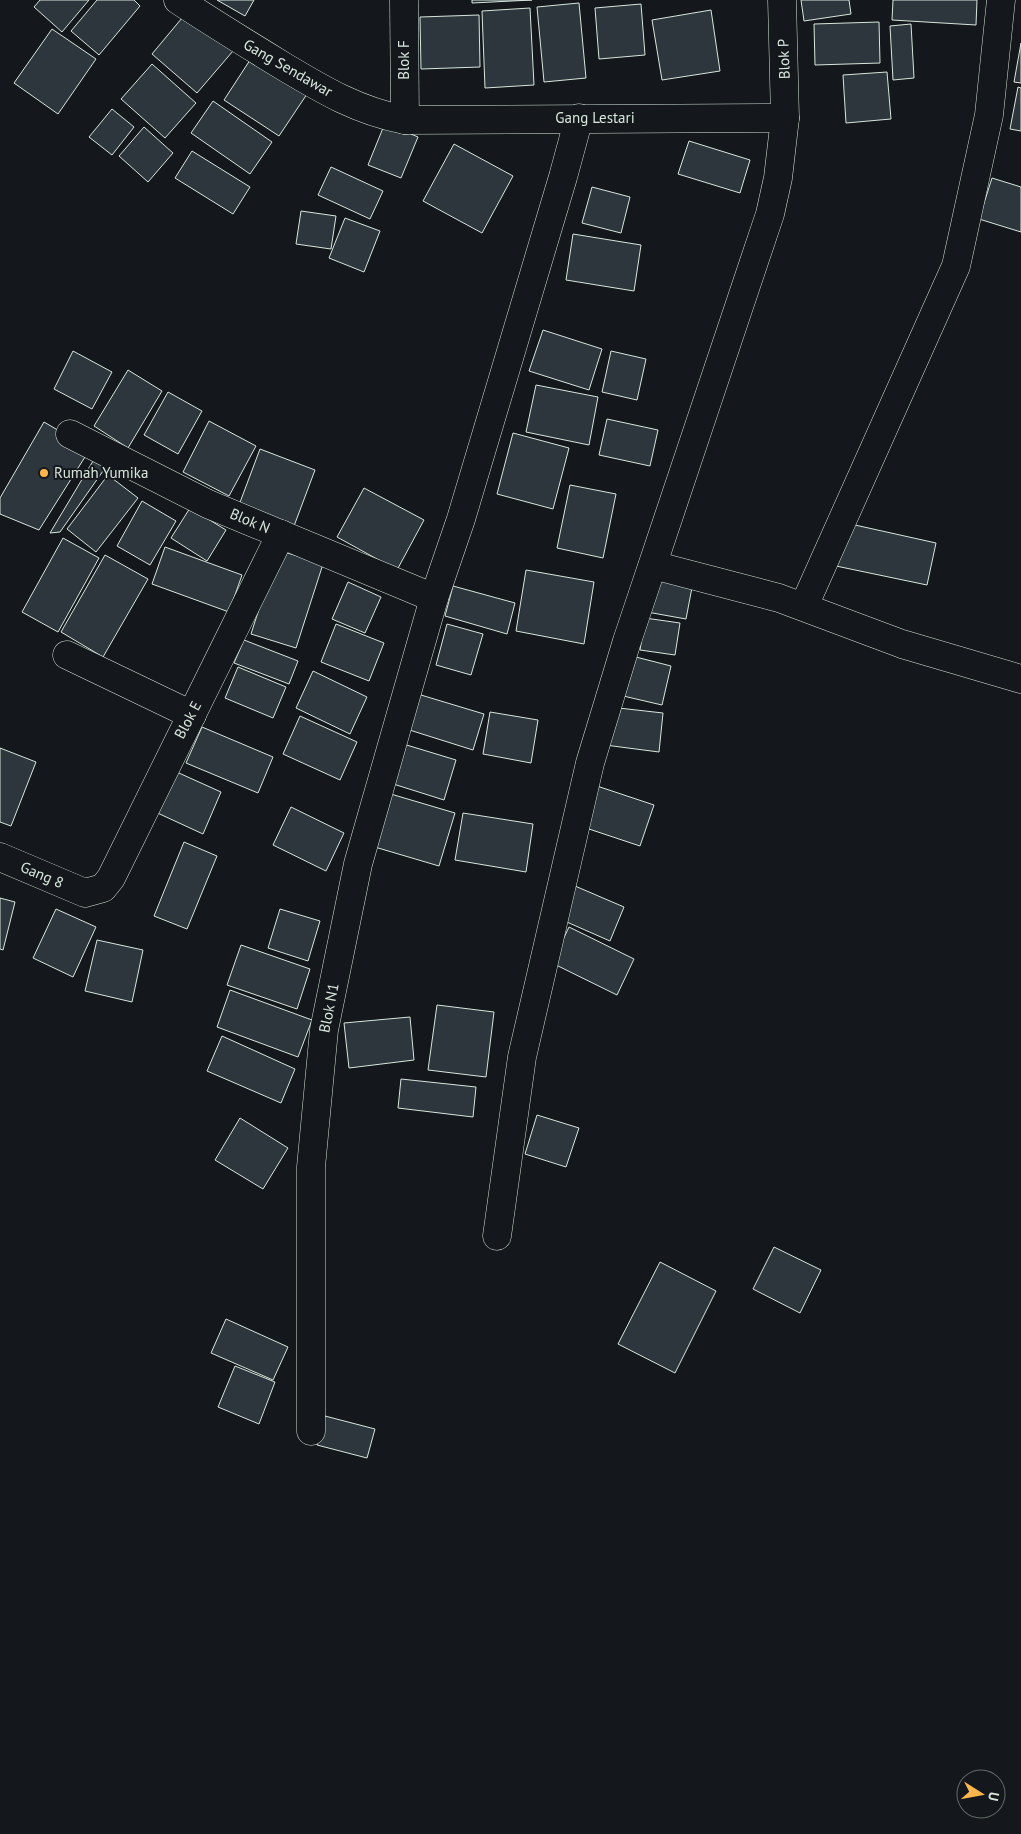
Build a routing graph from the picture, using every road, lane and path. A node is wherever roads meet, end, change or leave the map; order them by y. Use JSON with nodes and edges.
{"nodes":[{"id":1,"x":178,"y":0,"type":"edge"},
{"id":2,"x":404,"y":0,"type":"edge"},
{"id":3,"x":782,"y":0,"type":"edge"},
{"id":4,"x":1001,"y":0,"type":"edge"},
{"id":5,"x":579,"y":118,"type":"junction"},
{"id":6,"x":785,"y":118,"type":"junction"},
{"id":7,"x":405,"y":120,"type":"junction"},
{"id":8,"x":70,"y":434,"type":"dead end"},
{"id":9,"x":281,"y":534,"type":"junction"},
{"id":10,"x":653,"y":566,"type":"junction"},
{"id":11,"x":434,"y":598,"type":"junction"},
{"id":12,"x":804,"y":606,"type":"junction"},
{"id":13,"x":67,"y":655,"type":"dead end"},
{"id":14,"x":1021,"y":679,"type":"edge"},
{"id":15,"x":192,"y":715,"type":"junction"},
{"id":16,"x":0,"y":857,"type":"edge"},
{"id":17,"x":85,"y":893,"type":"joint"},
{"id":18,"x":497,"y":1236,"type":"dead end"},
{"id":19,"x":311,"y":1431,"type":"dead end"}],
"edges":[{"from":1,"to":7,"type":"street","name":"Gang Sendawar"},
{"from":2,"to":7,"type":"street","name":"Blok F"},
{"from":3,"to":6,"type":"street","name":"Blok P"},
{"from":4,"to":12,"type":"street"},
{"from":5,"to":6,"type":"street","name":"Gang Lestari"},
{"from":5,"to":7,"type":"street","name":"Gang Lestari"},
{"from":5,"to":11,"type":"street","name":"Blok N1"},
{"from":6,"to":10,"type":"street","name":"Blok P"},
{"from":8,"to":9,"type":"street","name":"Blok N"},
{"from":9,"to":11,"type":"street","name":"Blok N"},
{"from":9,"to":15,"type":"street","name":"Blok E"},
{"from":10,"to":12,"type":"street"},
{"from":10,"to":18,"type":"street","name":"Blok P"},
{"from":11,"to":19,"type":"street","name":"Blok N1"},
{"from":12,"to":14,"type":"street"},
{"from":13,"to":15,"type":"street"},
{"from":15,"to":17,"type":"street","name":"Blok E"},
{"from":16,"to":17,"type":"street","name":"Gang 8"}]}
